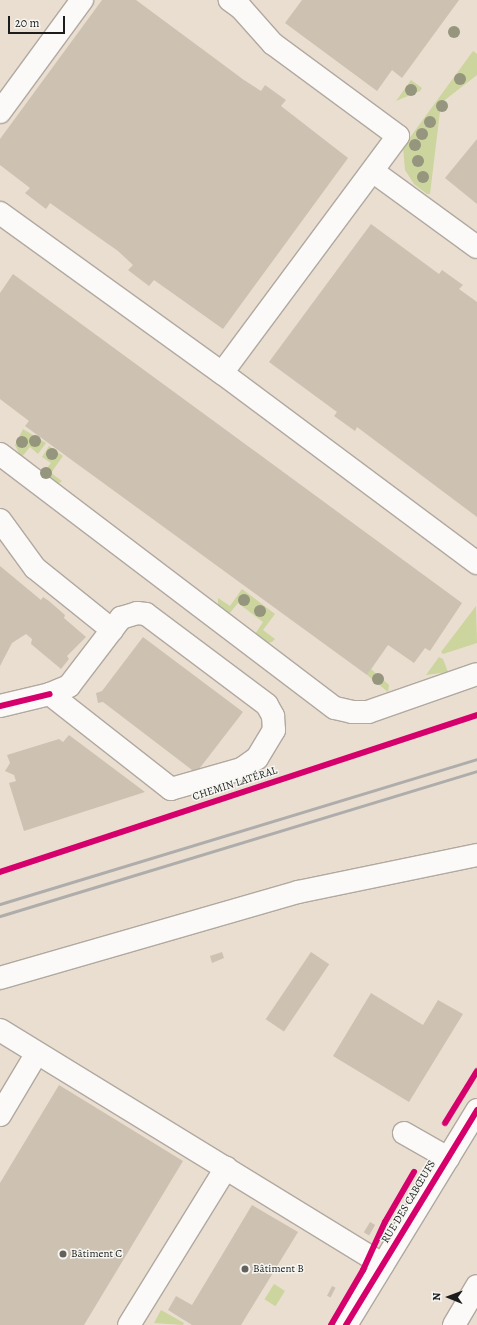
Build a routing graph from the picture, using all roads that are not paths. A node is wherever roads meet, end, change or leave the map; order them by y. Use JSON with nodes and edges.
{"nodes":[{"id":1,"x":82,"y":0,"type":"edge"},
{"id":2,"x":230,"y":0,"type":"edge"},
{"id":3,"x":0,"y":112,"type":"edge"},
{"id":4,"x":374,"y":172,"type":"junction"},
{"id":5,"x":3,"y":221,"type":"edge"},
{"id":6,"x":477,"y":247,"type":"edge"},
{"id":7,"x":222,"y":373,"type":"junction"},
{"id":8,"x":0,"y":454,"type":"edge"},
{"id":9,"x":1,"y":523,"type":"edge"},
{"id":10,"x":477,"y":563,"type":"edge"},
{"id":11,"x":112,"y":630,"type":"junction"},
{"id":12,"x":477,"y":674,"type":"edge"},
{"id":13,"x":50,"y":694,"type":"junction"},
{"id":14,"x":0,"y":706,"type":"edge"},
{"id":15,"x":477,"y":855,"type":"edge"},
{"id":16,"x":0,"y":978,"type":"edge"},
{"id":17,"x":0,"y":1030,"type":"edge"},
{"id":18,"x":37,"y":1053,"type":"junction"},
{"id":19,"x":477,"y":1110,"type":"edge"},
{"id":20,"x":0,"y":1115,"type":"edge"},
{"id":21,"x":404,"y":1133,"type":"dead end"},
{"id":22,"x":448,"y":1158,"type":"junction"},
{"id":23,"x":226,"y":1168,"type":"junction"},
{"id":24,"x":383,"y":1265,"type":"junction"},
{"id":25,"x":477,"y":1286,"type":"edge"},
{"id":26,"x":129,"y":1325,"type":"edge"},
{"id":27,"x":346,"y":1325,"type":"edge"},
{"id":28,"x":454,"y":1325,"type":"edge"}],
"edges":[{"from":1,"to":3,"type":"street"},
{"from":2,"to":4,"type":"street"},
{"from":4,"to":6,"type":"street"},
{"from":4,"to":7,"type":"street"},
{"from":5,"to":7,"type":"street"},
{"from":7,"to":10,"type":"street"},
{"from":8,"to":12,"type":"street"},
{"from":9,"to":11,"type":"street"},
{"from":11,"to":13,"type":"street"},
{"from":11,"to":13,"type":"street"},
{"from":13,"to":14,"type":"street"},
{"from":15,"to":16,"type":"street"},
{"from":17,"to":18,"type":"street"},
{"from":18,"to":20,"type":"street"},
{"from":18,"to":23,"type":"street"},
{"from":19,"to":22,"type":"street","name":"RUE DES CABŒUFS"},
{"from":21,"to":22,"type":"street"},
{"from":22,"to":24,"type":"street","name":"RUE DES CABŒUFS"},
{"from":23,"to":24,"type":"street"},
{"from":23,"to":26,"type":"street"},
{"from":24,"to":27,"type":"street","name":"RUE DES CABŒUFS"},
{"from":25,"to":28,"type":"street"}]}
